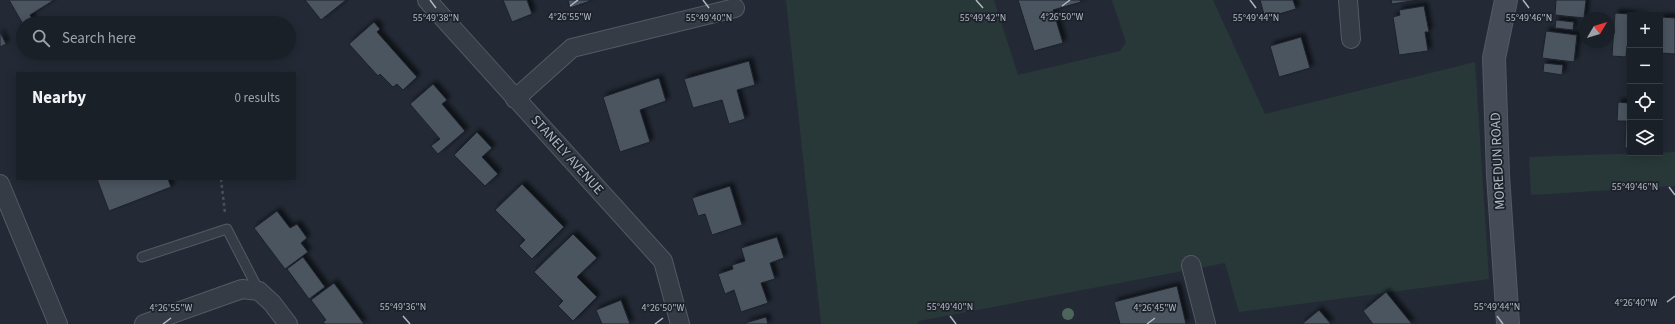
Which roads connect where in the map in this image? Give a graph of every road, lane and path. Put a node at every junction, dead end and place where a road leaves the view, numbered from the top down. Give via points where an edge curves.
1 (427, 0) edge
2 (1348, 0) edge
3 (1506, 0) edge
4 (735, 8) dead end
5 (1351, 39) dead end
6 (515, 99) junction
7 (221, 180) edge
8 (0, 184) edge
9 (227, 229) junction
10 (142, 257) dead end
11 (1190, 265) dead end
12 (259, 291) junction
13 (58, 324) edge
14 (144, 324) edge
15 (288, 324) edge
16 (680, 324) edge
17 (1206, 324) edge
18 (1508, 324) edge

1 - 6 street, STANELY AVENUE
2 - 5 street
3 - 18 main road, MOREDUN ROAD via 1494,58 1498,174
4 - 6 street via 572,48
6 - 16 street, STANELY AVENUE via 663,261
7 - 9 path
8 - 13 street
9 - 10 lane
9 - 12 lane
11 - 17 street
12 - 14 street via 242,289
12 - 15 street

